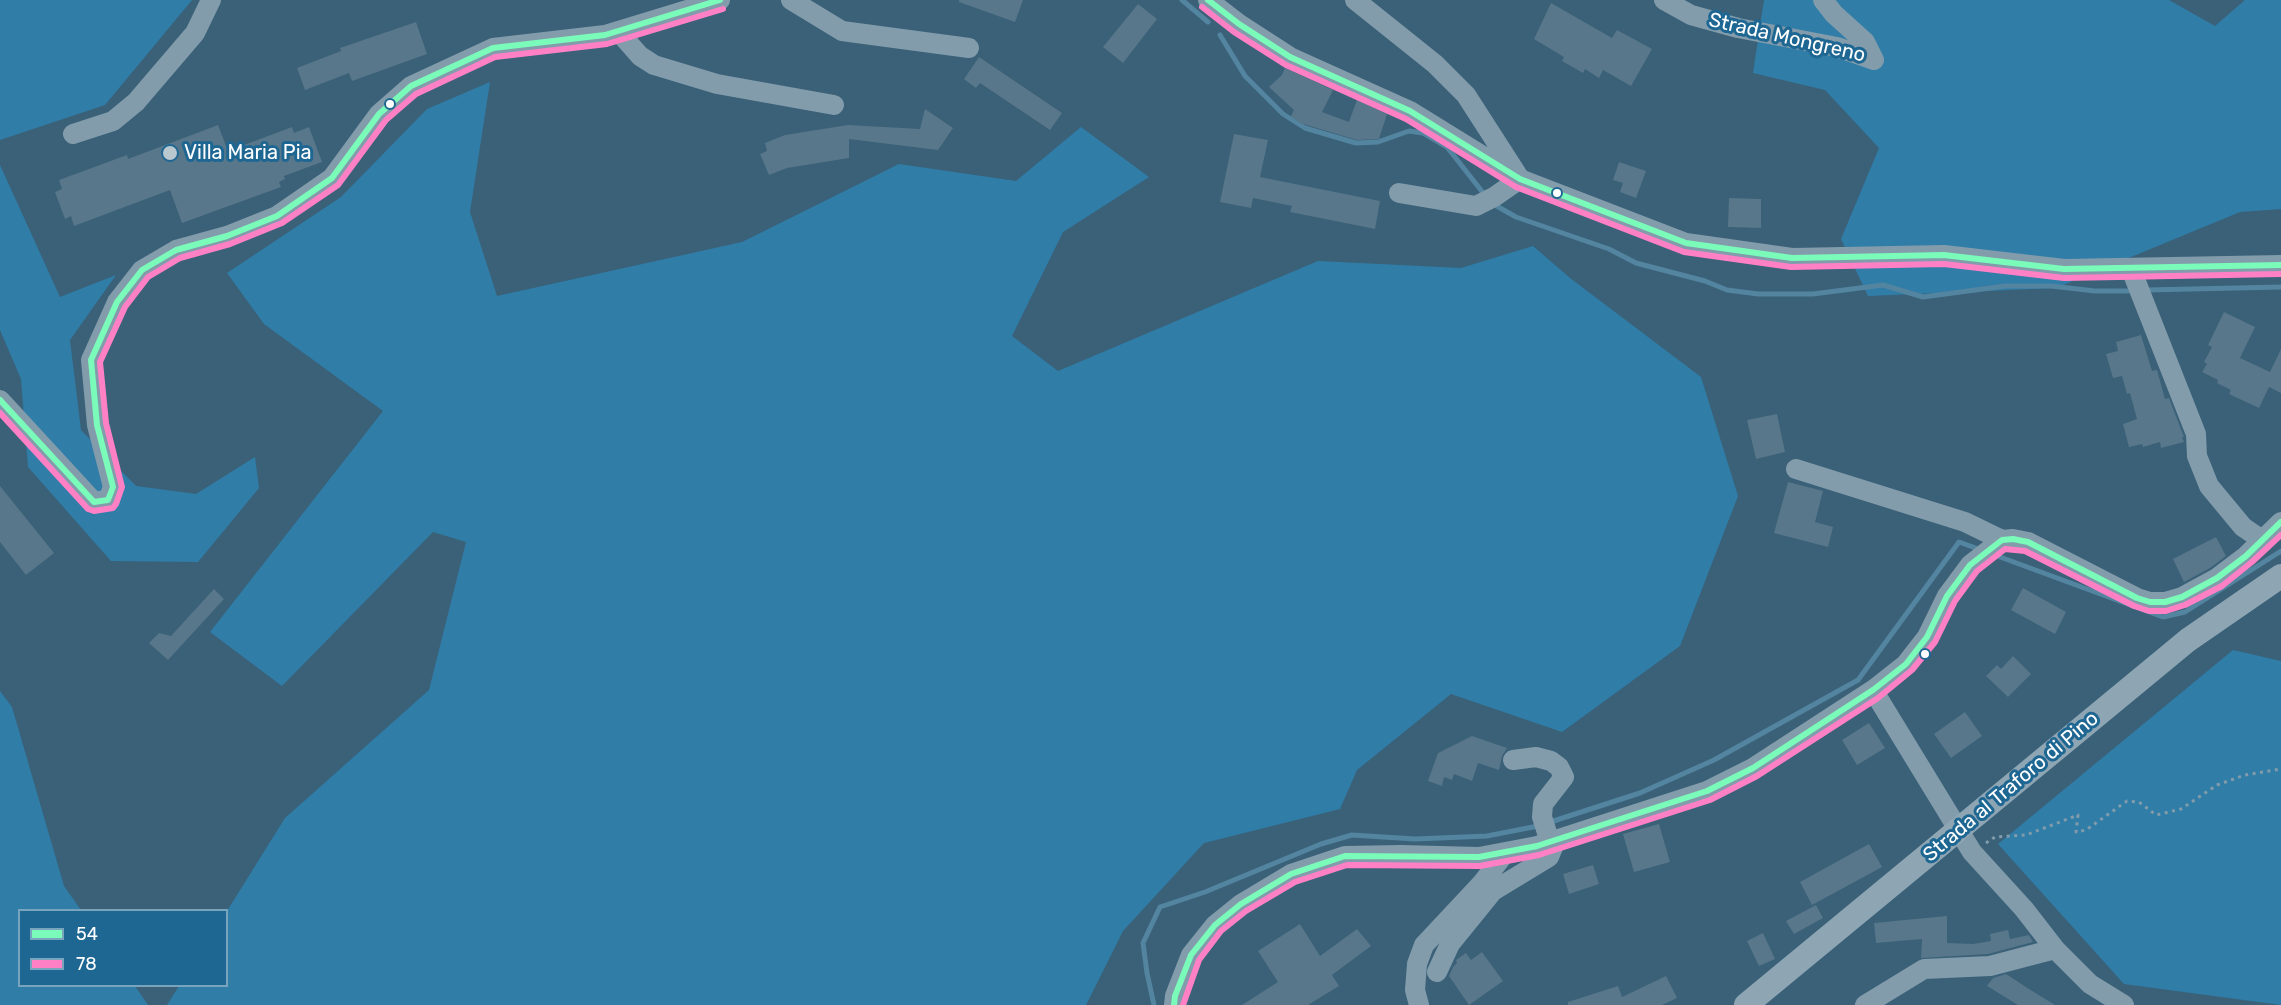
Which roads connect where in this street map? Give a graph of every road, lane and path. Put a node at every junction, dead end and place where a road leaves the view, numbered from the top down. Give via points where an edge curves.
1 (211, 0) edge
2 (720, 0) edge
3 (791, 0) edge
4 (1208, 0) edge
5 (1355, 0) edge
6 (1664, 0) edge
7 (1823, 0) edge
8 (618, 31) junction
9 (969, 48) dead end
10 (834, 105) dead end
11 (73, 134) dead end
12 (1520, 179) junction
13 (1399, 194) dead end
14 (2281, 265) edge
15 (2131, 268) junction
16 (0, 400) edge
17 (1796, 469) dead end
18 (2281, 522) edge
19 (2262, 540) junction
20 (1998, 542) junction
21 (2281, 576) edge
22 (1873, 690) junction
23 (1513, 760) dead end
24 (2281, 769) edge
25 (1549, 833) junction
26 (1506, 852) junction
27 (1972, 852) junction
28 (2055, 949) junction
29 (1437, 972) dead end
30 (1174, 1005) edge
31 (1419, 1005) edge
32 (1746, 1005) edge
33 (1864, 1005) edge
34 (2124, 1005) edge

1 - 11 street via 195,33 136,102 113,121
2 - 8 street
3 - 9 street via 842,31
4 - 12 street via 1290,57 1410,111
5 - 12 street via 1435,64 1466,95
6 - 7 street, Strada Mongreno via 1691,15 1837,47 1874,60 1864,42
8 - 10 street via 640,56 654,65 717,84
8 - 16 street via 493,48 411,86 380,114 332,178 277,216 176,250 142,270 117,302 92,360 97,425 113,488 108,500 94,502
12 - 13 street via 1476,206
12 - 15 street via 1698,245 1792,258 1944,255 2064,269
14 - 15 street
15 - 19 street via 2196,434 2197,456 2209,486 2243,527
17 - 20 street via 1965,522
18 - 19 street
19 - 20 street via 2217,578 2165,602 2138,598 2028,542
20 - 22 street via 1970,565 1906,664
21 - 32 main road, Strada al Traforo di Pino via 2188,640
22 - 25 street via 1753,768 1707,791
22 - 27 street
23 - 25 street via 1536,757 1551,761 1564,777 1543,804
24 - 27 path via 2217,785 2181,809 2156,815 2139,802 2127,801 2086,830 2076,832 2078,815 2026,836 1995,837
25 - 26 street
25 - 29 street via 1549,857 1493,891 1450,944
26 - 30 street via 1479,857 1345,856 1291,874 1215,925 1191,955
26 - 31 street via 1482,884 1424,945 1417,964 1415,990
27 - 28 street
28 - 33 street via 1990,966 1924,969
28 - 34 street via 2090,984

